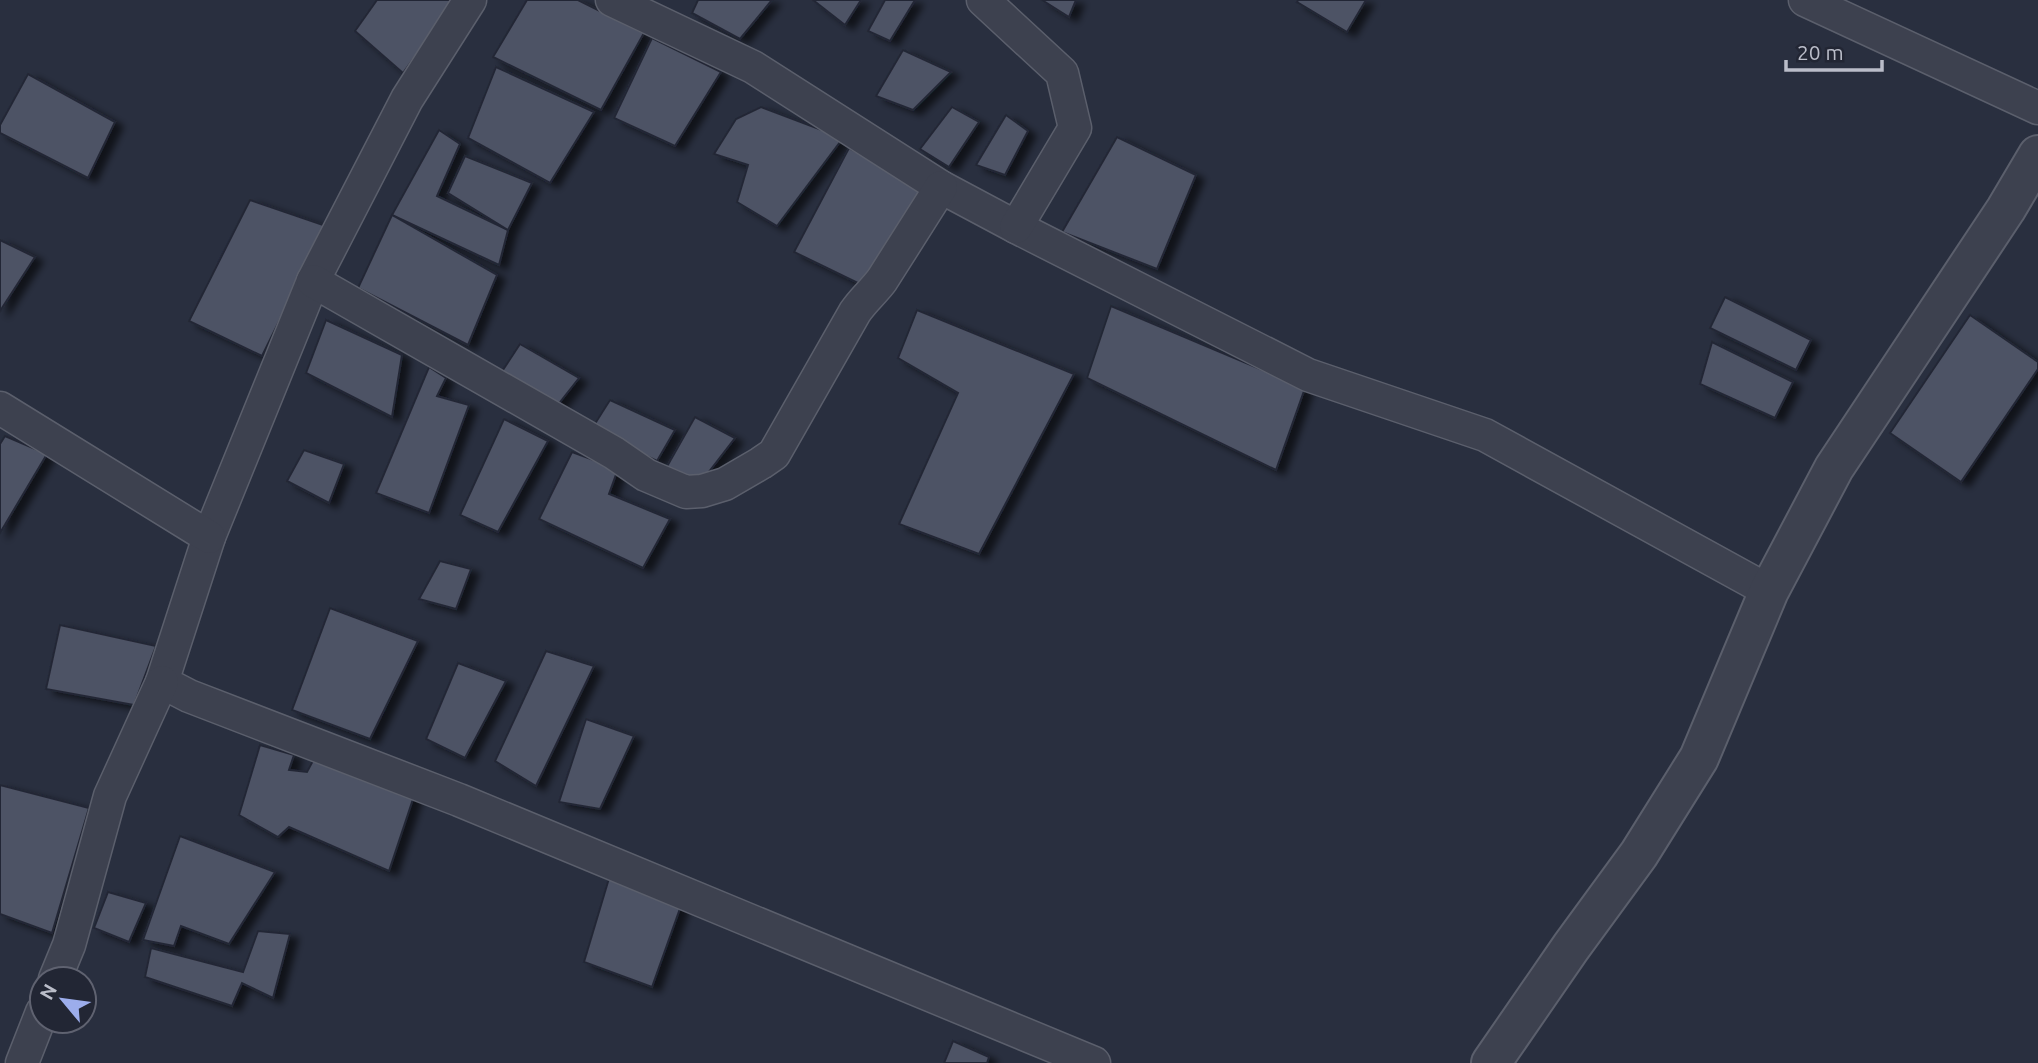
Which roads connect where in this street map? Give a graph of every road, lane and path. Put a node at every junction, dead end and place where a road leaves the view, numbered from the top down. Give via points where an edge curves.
1 (470, 0) edge
2 (612, 0) edge
3 (983, 0) edge
4 (1805, 0) edge
5 (2038, 108) edge
6 (2038, 155) edge
7 (941, 187) junction
8 (1016, 227) junction
9 (313, 281) junction
10 (0, 408) edge
11 (209, 537) junction
12 (1769, 591) junction
13 (162, 682) junction
14 (61, 965) edge
15 (33, 1035) edge
16 (22, 1063) edge
17 (1094, 1063) edge
18 (1491, 1063) edge

1 - 9 street via 407,99
2 - 7 street via 753,67
3 - 8 street via 1062,74 1075,128
4 - 5 street
6 - 12 street via 1834,468
7 - 8 street
7 - 9 street via 882,280 855,312 774,454 725,484 702,491 686,492 646,475
8 - 12 street via 1308,375 1485,435
9 - 11 street
10 - 11 street
11 - 13 street
12 - 18 street via 1699,758 1639,854
13 - 14 street via 110,796
13 - 17 street via 460,800
15 - 16 street

